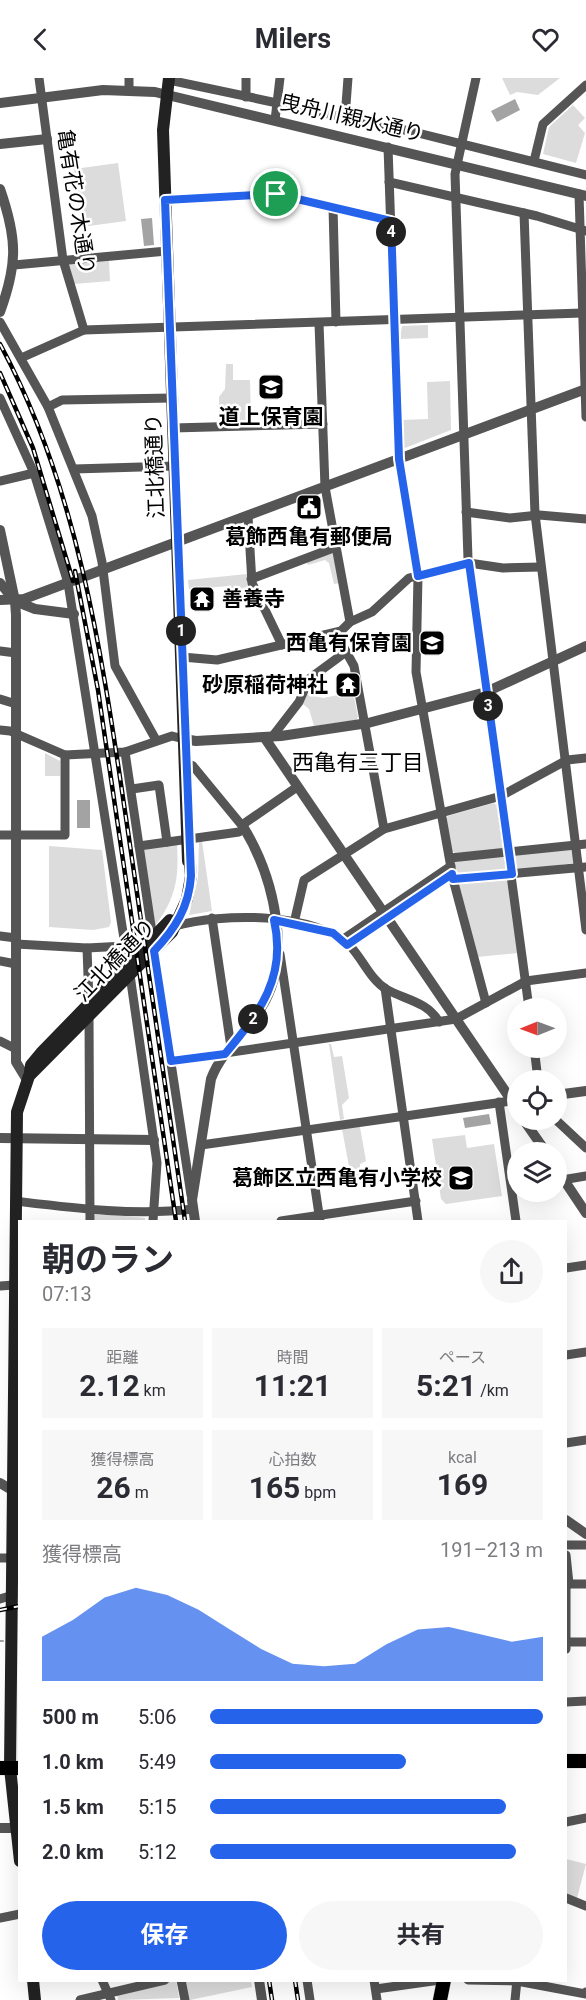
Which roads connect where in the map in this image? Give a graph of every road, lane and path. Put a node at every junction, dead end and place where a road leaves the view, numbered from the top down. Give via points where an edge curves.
1 (39, 78) edge
2 (129, 78) edge
3 (246, 78) edge
4 (280, 78) edge
5 (348, 78) edge
6 (476, 78) edge
7 (169, 79) edge
8 (586, 85) edge
9 (129, 90) junction
10 (166, 94) junction
11 (246, 97) junction
12 (42, 98) junction
13 (0, 103) edge
14 (279, 104) junction
15 (345, 118) junction
16 (275, 120) junction
17 (47, 139) junction
18 (0, 144) edge
19 (463, 144) junction
20 (388, 147) junction
21 (534, 161) junction
22 (458, 163) junction
23 (586, 175) edge
24 (389, 182) junction
25 (0, 189) edge
26 (582, 195) edge
27 (456, 196) junction
28 (165, 200) junction
29 (333, 207) junction
30 (524, 213) junction
31 (391, 221) junction
32 (583, 230) edge
33 (167, 251) junction
34 (63, 261) junction
35 (14, 266) junction
36 (0, 312) edge
37 (582, 313) junction
38 (528, 315) junction
39 (460, 317) junction
40 (394, 319) junction
41 (0, 322) edge
42 (319, 322) junction
43 (336, 322) junction
44 (169, 327) junction
45 (84, 330) junction
46 (21, 358) junction
47 (586, 389) edge
48 (0, 398) edge
49 (172, 398) junction
50 (48, 407) junction
51 (531, 409) junction
52 (586, 417) edge
53 (323, 424) junction
54 (173, 428) junction
55 (464, 434) junction
56 (399, 459) junction
57 (175, 466) junction
58 (74, 469) junction
59 (34, 473) junction
60 (0, 481) edge
61 (325, 487) junction
62 (466, 512) junction
63 (248, 516) junction
64 (535, 516) junction
65 (586, 519) edge
66 (0, 530) edge
67 (178, 542) junction
68 (336, 547) junction
69 (469, 563) junction
70 (540, 567) junction
71 (102, 570) junction
72 (418, 576) junction
73 (251, 579) junction
74 (0, 583) edge
75 (68, 583) junction
76 (0, 600) edge
77 (15, 601) junction
78 (75, 614) junction
79 (351, 622) junction
80 (342, 631) junction
81 (282, 645) junction
82 (586, 646) edge
83 (0, 651) edge
84 (344, 652) junction
85 (16, 653) junction
86 (182, 657) junction
87 (552, 661) junction
88 (486, 692) junction
89 (0, 699) edge
90 (16, 704) junction
91 (422, 709) junction
92 (364, 723) junction
93 (0, 730) edge
94 (16, 734) junction
95 (268, 737) junction
96 (184, 739) junction
97 (156, 740) junction
98 (125, 752) junction
99 (65, 755) junction
100 (97, 755) junction
101 (586, 758) edge
102 (567, 760) junction
103 (186, 763) junction
104 (297, 787) junction
105 (132, 789) junction
106 (501, 796) junction
107 (441, 813) junction
108 (243, 826) junction
109 (384, 829) junction
110 (0, 835) edge
111 (16, 835) junction
112 (189, 839) junction
113 (167, 842) junction
114 (582, 844) edge
115 (139, 846) junction
116 (508, 852) junction
117 (189, 853) junction
118 (344, 854) junction
119 (583, 867) edge
120 (452, 869) junction
121 (512, 874) junction
122 (385, 915) junction
123 (212, 918) junction
124 (274, 920) junction
125 (294, 923) junction
126 (175, 926) junction
127 (586, 930) edge
128 (0, 936) edge
129 (277, 940) junction
130 (16, 941) junction
131 (345, 943) junction
132 (153, 945) junction
133 (125, 946) junction
134 (87, 948) junction
135 (0, 961) edge
136 (16, 964) junction
137 (129, 970) junction
138 (586, 973) edge
139 (526, 981) junction
140 (385, 988) junction
141 (528, 998) edge
142 (486, 1003) junction
143 (89, 1009) junction
144 (456, 1019) junction
145 (439, 1022) junction
146 (391, 1030) junction
147 (0, 1041) edge
148 (295, 1044) junction
149 (16, 1049) junction
150 (228, 1051) junction
151 (171, 1061) junction
152 (28, 1078) junction
153 (586, 1091) edge
154 (507, 1092) edge
155 (567, 1094) edge
156 (499, 1102) junction
157 (507, 1103) edge
158 (403, 1116) junction
159 (307, 1130) junction
160 (567, 1130) edge
161 (0, 1138) edge
162 (15, 1138) junction
163 (91, 1139) junction
164 (154, 1140) junction
165 (201, 1144) junction
166 (507, 1147) edge
167 (586, 1148) edge
168 (586, 1176) edge
169 (567, 1179) edge
170 (567, 1189) edge
171 (15, 1201) junction
172 (416, 1202) junction
173 (515, 1202) edge
174 (193, 1205) junction
175 (92, 1210) junction
176 (586, 1213) edge
177 (153, 1216) edge
178 (320, 1218) edge
179 (90, 1220) edge
180 (195, 1220) edge
181 (294, 1220) edge
182 (418, 1220) edge
183 (516, 1220) edge
184 (586, 1265) edge
185 (567, 1268) edge
186 (14, 1285) junction
187 (0, 1286) edge
188 (17, 1329) edge
189 (586, 1352) edge
190 (567, 1355) edge
191 (17, 1425) edge
192 (586, 1440) edge
193 (567, 1443) edge
194 (0, 1483) edge
195 (17, 1493) edge
196 (567, 1521) edge
197 (586, 1534) edge
198 (567, 1545) edge
199 (586, 1545) edge
200 (0, 1558) edge
201 (13, 1558) junction
202 (567, 1584) edge
203 (586, 1584) edge
204 (13, 1594) junction
205 (0, 1599) edge
206 (16, 1641) edge
207 (567, 1642) edge
208 (586, 1642) edge
209 (6, 1668) edge
210 (586, 1701) edge
211 (567, 1702) edge
212 (567, 1761) edge
213 (586, 1761) edge
214 (10, 1768) edge
215 (586, 1818) edge
216 (567, 1822) edge
217 (0, 1828) edge
218 (16, 1828) junction
219 (18, 1844) edge
220 (567, 1898) edge
221 (586, 1906) edge
222 (18, 1914) edge
223 (0, 1918) edge
224 (33, 1982) edge
225 (103, 1982) edge
226 (159, 1982) edge
227 (181, 1982) edge
228 (259, 1982) edge
229 (307, 1982) edge
230 (415, 1982) edge
231 (442, 1982) edge
232 (517, 1982) edge
233 (523, 1982) edge
234 (375, 1985) edge
235 (586, 1993) edge
236 (110, 1997) edge
237 (35, 2000) edge
238 (80, 2000) edge
239 (185, 2000) edge
240 (262, 2000) edge
241 (310, 2000) edge
242 (377, 2000) edge
243 (440, 2000) edge
244 (515, 2000) edge
245 (586, 2000) edge

1 - 12 street, 亀有花の木通り
2 - 9 street
3 - 11 street
4 - 14 street
5 - 15 street
6 - 19 street
7 - 10 main road, 江北橋通り
7 - 11 street
8 - 21 street via 543,124
9 - 10 street, 曳舟川親水通り
9 - 12 street, 曳舟川親水通り
10 - 16 street, 曳舟川親水通り
10 - 28 main road, 江北橋通り
11 - 14 street
12 - 13 street, 曳舟川親水通り
12 - 17 street, 亀有花の木通り
14 - 15 street
14 - 16 street
15 - 19 street
16 - 20 street, 曳舟川親水通り
17 - 18 street
17 - 34 street, 亀有花の木通り
19 - 21 street
19 - 22 street
20 - 22 street, 曳舟川親水通り
20 - 24 street
21 - 23 street
22 - 26 street, 曳舟川親水通り
22 - 27 street
24 - 27 street
24 - 31 street
25 - 35 street via 13,227
26 - 32 street
27 - 30 street
27 - 39 street
28 - 29 street via 276,194
28 - 33 main road, 江北橋通り
29 - 31 street
29 - 43 street
30 - 32 street
30 - 38 street
31 - 40 street
32 - 37 street
33 - 34 street
33 - 44 main road, 江北橋通り
34 - 35 street
34 - 45 street, 亀有花の木通り
35 - 36 street
37 - 38 street
37 - 47 street
38 - 39 street
38 - 51 street
39 - 40 street
39 - 55 street
40 - 43 street
40 - 56 street
41 - 46 street
42 - 43 street
42 - 44 street
42 - 53 street
44 - 45 street
44 - 49 main road, 江北橋通り
45 - 46 street
46 - 50 street
47 - 51 street
47 - 52 street
48 - 59 street
49 - 50 street via 62,400
49 - 54 main road, 江北橋通り
50 - 58 street
51 - 55 street
51 - 64 street
53 - 54 street
53 - 61 street
54 - 57 main road, 江北橋通り
55 - 56 street
55 - 62 street
56 - 61 street
56 - 72 street
57 - 58 street
57 - 67 main road, 江北橋通り
58 - 71 street via 92,516
59 - 60 street
59 - 75 street
61 - 63 street
61 - 68 street
62 - 64 street via 510,518
62 - 69 street
63 - 67 street
63 - 73 street
64 - 65 street
64 - 70 street
66 - 77 street
67 - 71 street
67 - 86 main road, 江北橋通り
68 - 73 street
68 - 79 street
69 - 70 street via 503,568
69 - 72 street
69 - 88 street
70 - 87 street
71 - 75 street
71 - 97 street via 115,666
72 - 79 street via 410,578 372,612
72 - 91 street via 416,672
73 - 81 street
74 - 77 street
75 - 77 street
75 - 78 street
76 - 77 street
77 - 78 street via 26,607
77 - 85 street
78 - 100 street
79 - 80 street
80 - 81 street
80 - 84 street
81 - 86 street via 217,660
82 - 87 street
83 - 85 street
84 - 92 street via 354,666
84 - 95 street via 309,679 299,702
85 - 90 street
86 - 96 main road, 江北橋通り
87 - 88 street
87 - 102 street
88 - 91 street
88 - 106 street
89 - 90 street
90 - 94 street
91 - 92 street
91 - 107 street
92 - 95 street
92 - 109 street
93 - 94 street
94 - 99 street
94 - 111 street
95 - 96 street
95 - 104 street
96 - 97 street via 172,736
96 - 103 main road, 江北橋通り
97 - 98 street
98 - 100 street
98 - 105 street
99 - 100 street
99 - 111 street via 65,835
100 - 133 street
101 - 102 street
102 - 106 street
102 - 114 street
103 - 108 street via 193,766
103 - 112 main road, 江北橋通り
104 - 108 street
104 - 118 street
105 - 113 street via 159,785
105 - 115 street
106 - 107 street
106 - 116 street
107 - 109 street
107 - 120 street
108 - 112 street via 238,832
108 - 124 street via 263,865
109 - 118 street
110 - 111 street
111 - 130 street
112 - 113 street
112 - 117 main road, 江北橋通り
113 - 115 street
114 - 116 street
114 - 119 street
115 - 132 street
116 - 120 street
116 - 121 street
117 - 126 main road, 江北橋通り via 191,883
117 - 132 main road, 江北橋通り via 180,900
118 - 122 street
118 - 125 street via 304,880
119 - 121 street
119 - 127 street
120 - 121 street
120 - 122 street
120 - 142 street
121 - 139 street
122 - 131 street
122 - 144 street
123 - 124 street
123 - 126 street
123 - 150 street
124 - 125 street
124 - 129 street
125 - 131 street via 333,933
126 - 132 main road, 江北橋通り
128 - 130 street
129 - 148 street
129 - 150 street via 269,993 260,1011
130 - 134 street
130 - 136 street
131 - 140 street
132 - 137 main road, 江北橋通り
132 - 151 street
133 - 134 street
133 - 137 street
134 - 143 street
135 - 136 street
136 - 149 street
137 - 143 main road, 江北橋通り
137 - 164 street
138 - 139 street
139 - 141 street
139 - 142 street
140 - 145 street via 420,1003
140 - 146 street
142 - 144 street
143 - 152 main road, 江北橋通り
143 - 163 street
144 - 145 street
144 - 154 street
145 - 146 street
146 - 148 street
146 - 158 street
147 - 149 street
148 - 150 street
148 - 159 street
149 - 152 street via 16,1062
150 - 151 street
150 - 165 street via 211,1079
151 - 174 street
152 - 162 main road, 江北橋通り via 16,1112
153 - 155 street
156 - 157 street
156 - 158 street
156 - 166 street
158 - 159 street
158 - 172 street
159 - 165 street
159 - 178 street
160 - 167 street
161 - 162 street
162 - 163 street
162 - 171 main road, 江北橋通り
163 - 164 street
163 - 175 street
164 - 177 street via 157,1163
165 - 174 street
168 - 169 street
170 - 176 street
171 - 175 street
171 - 186 main road, 江北橋通り
172 - 178 street
172 - 182 street
173 - 183 street
174 - 177 street
174 - 180 street
175 - 177 street
175 - 179 street
178 - 181 street
184 - 185 street
186 - 187 street
186 - 188 main road, 江北橋通り
188 - 191 main road, 江北橋通り
189 - 190 street
191 - 195 main road, 江北橋通り
192 - 193 street
194 - 195 street
195 - 201 main road, 江北橋通り
196 - 197 street
198 - 199 street
200 - 201 street
201 - 204 main road, 江北橋通り
202 - 203 street
204 - 205 street
204 - 206 main road, 江北橋通り
206 - 209 main road, 江北橋通り
207 - 208 street
209 - 214 main road, 江北橋通り
210 - 211 street
212 - 213 main road
214 - 218 main road, 江北橋通り
215 - 216 street
217 - 218 street
218 - 219 main road, 江北橋通り
220 - 221 street
222 - 223 street
224 - 237 main road
225 - 236 street
226 - 236 street
227 - 239 street
228 - 240 street
229 - 241 street
230 - 234 street
231 - 243 main road
232 - 244 street
233 - 235 street
234 - 242 street
235 - 245 street
236 - 238 street

